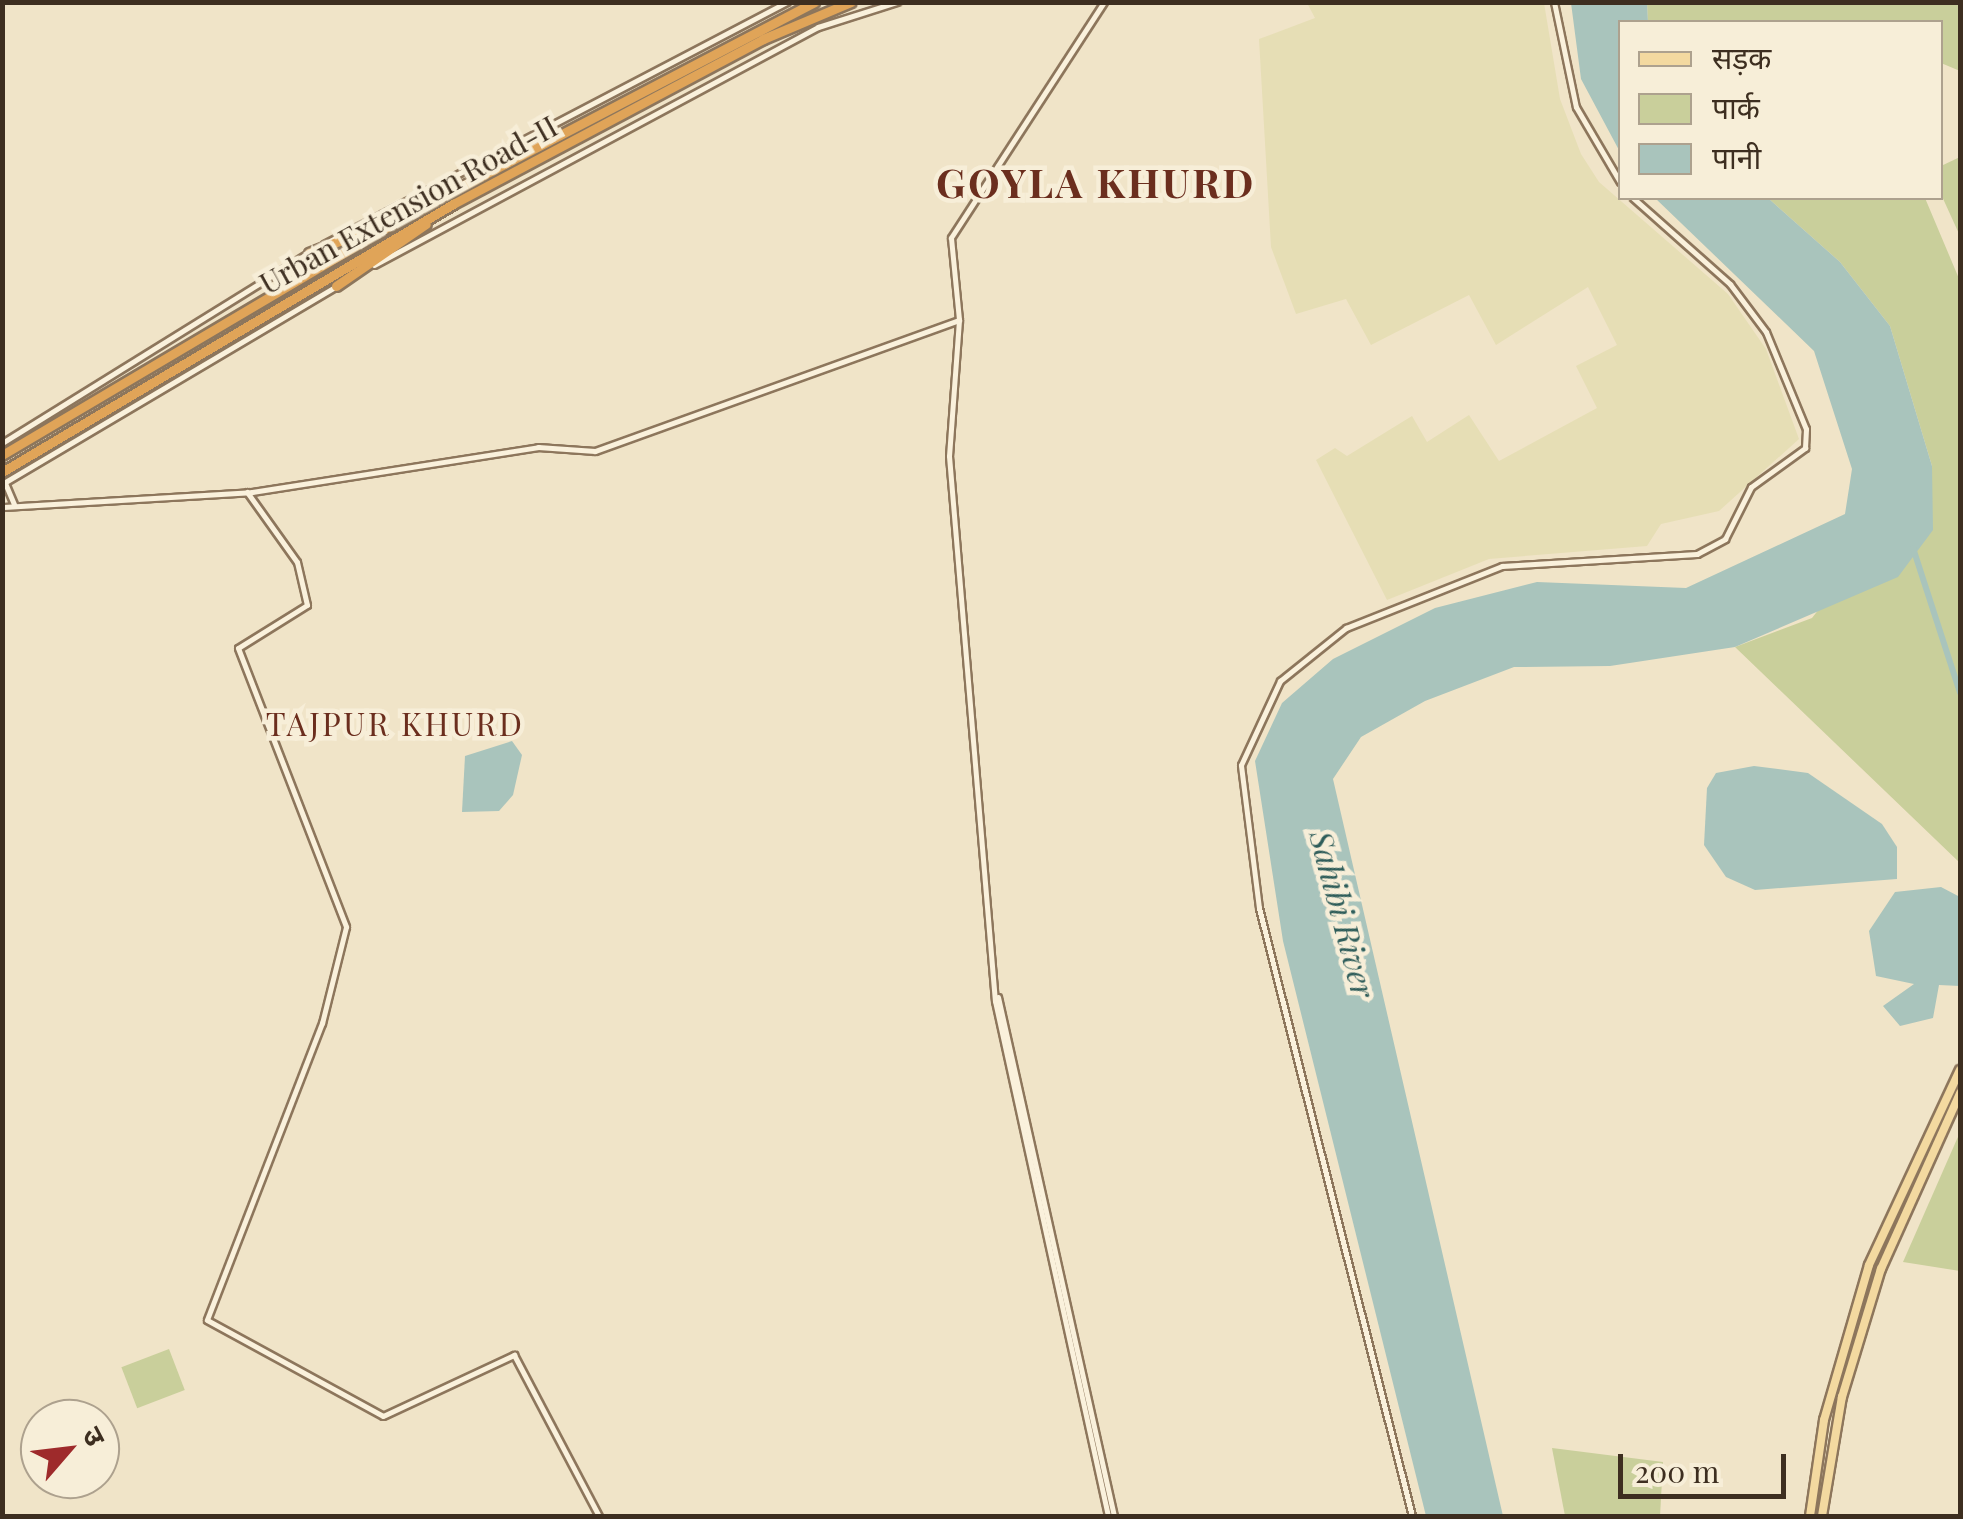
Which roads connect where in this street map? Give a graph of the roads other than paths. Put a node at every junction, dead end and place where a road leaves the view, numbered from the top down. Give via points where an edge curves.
1 (787, 2) edge
2 (814, 2) edge
3 (851, 2) edge
4 (897, 2) edge
5 (1104, 2) edge
6 (1554, 2) edge
7 (1618, 179) edge
8 (1636, 200) edge
9 (409, 214) junction
10 (429, 217) junction
11 (308, 253) junction
12 (336, 286) junction
13 (959, 320) junction
14 (2, 443) edge
15 (2, 454) edge
16 (4, 479) edge
17 (247, 492) junction
18 (15, 506) junction
19 (2, 507) edge
20 (1960, 1070) edge
21 (1960, 1093) edge
22 (1899, 1220) junction
23 (1913, 1226) dead end
24 (598, 1516) edge
25 (1111, 1516) edge
26 (1412, 1516) edge
27 (1814, 1516) edge

1 - 11 street
2 - 9 highway, Urban Extension Road-II
3 - 10 highway, Urban Extension Road-II via 763,39
4 - 12 street via 818,27
5 - 13 street via 952,236
6 - 7 street via 1576,107
8 - 26 street via 1730,284 1766,332 1806,429 1804,448 1751,487 1726,539 1697,554 1502,566 1362,620 1280,682 1241,765 1259,908
9 - 11 highway
9 - 15 highway, Urban Extension Road-II
10 - 12 highway
10 - 16 highway, Urban Extension Road-II
11 - 14 street
12 - 16 street
13 - 17 street via 595,451 538,446
13 - 25 street via 950,504 996,995
16 - 18 street
17 - 18 street
17 - 24 street via 298,562 307,605 238,648 346,927 322,1023 206,1320 383,1416 514,1355
18 - 19 street
20 - 27 main road via 1869,1264 1824,1420
21 - 22 main road
22 - 23 main road
22 - 27 main road via 1842,1397

